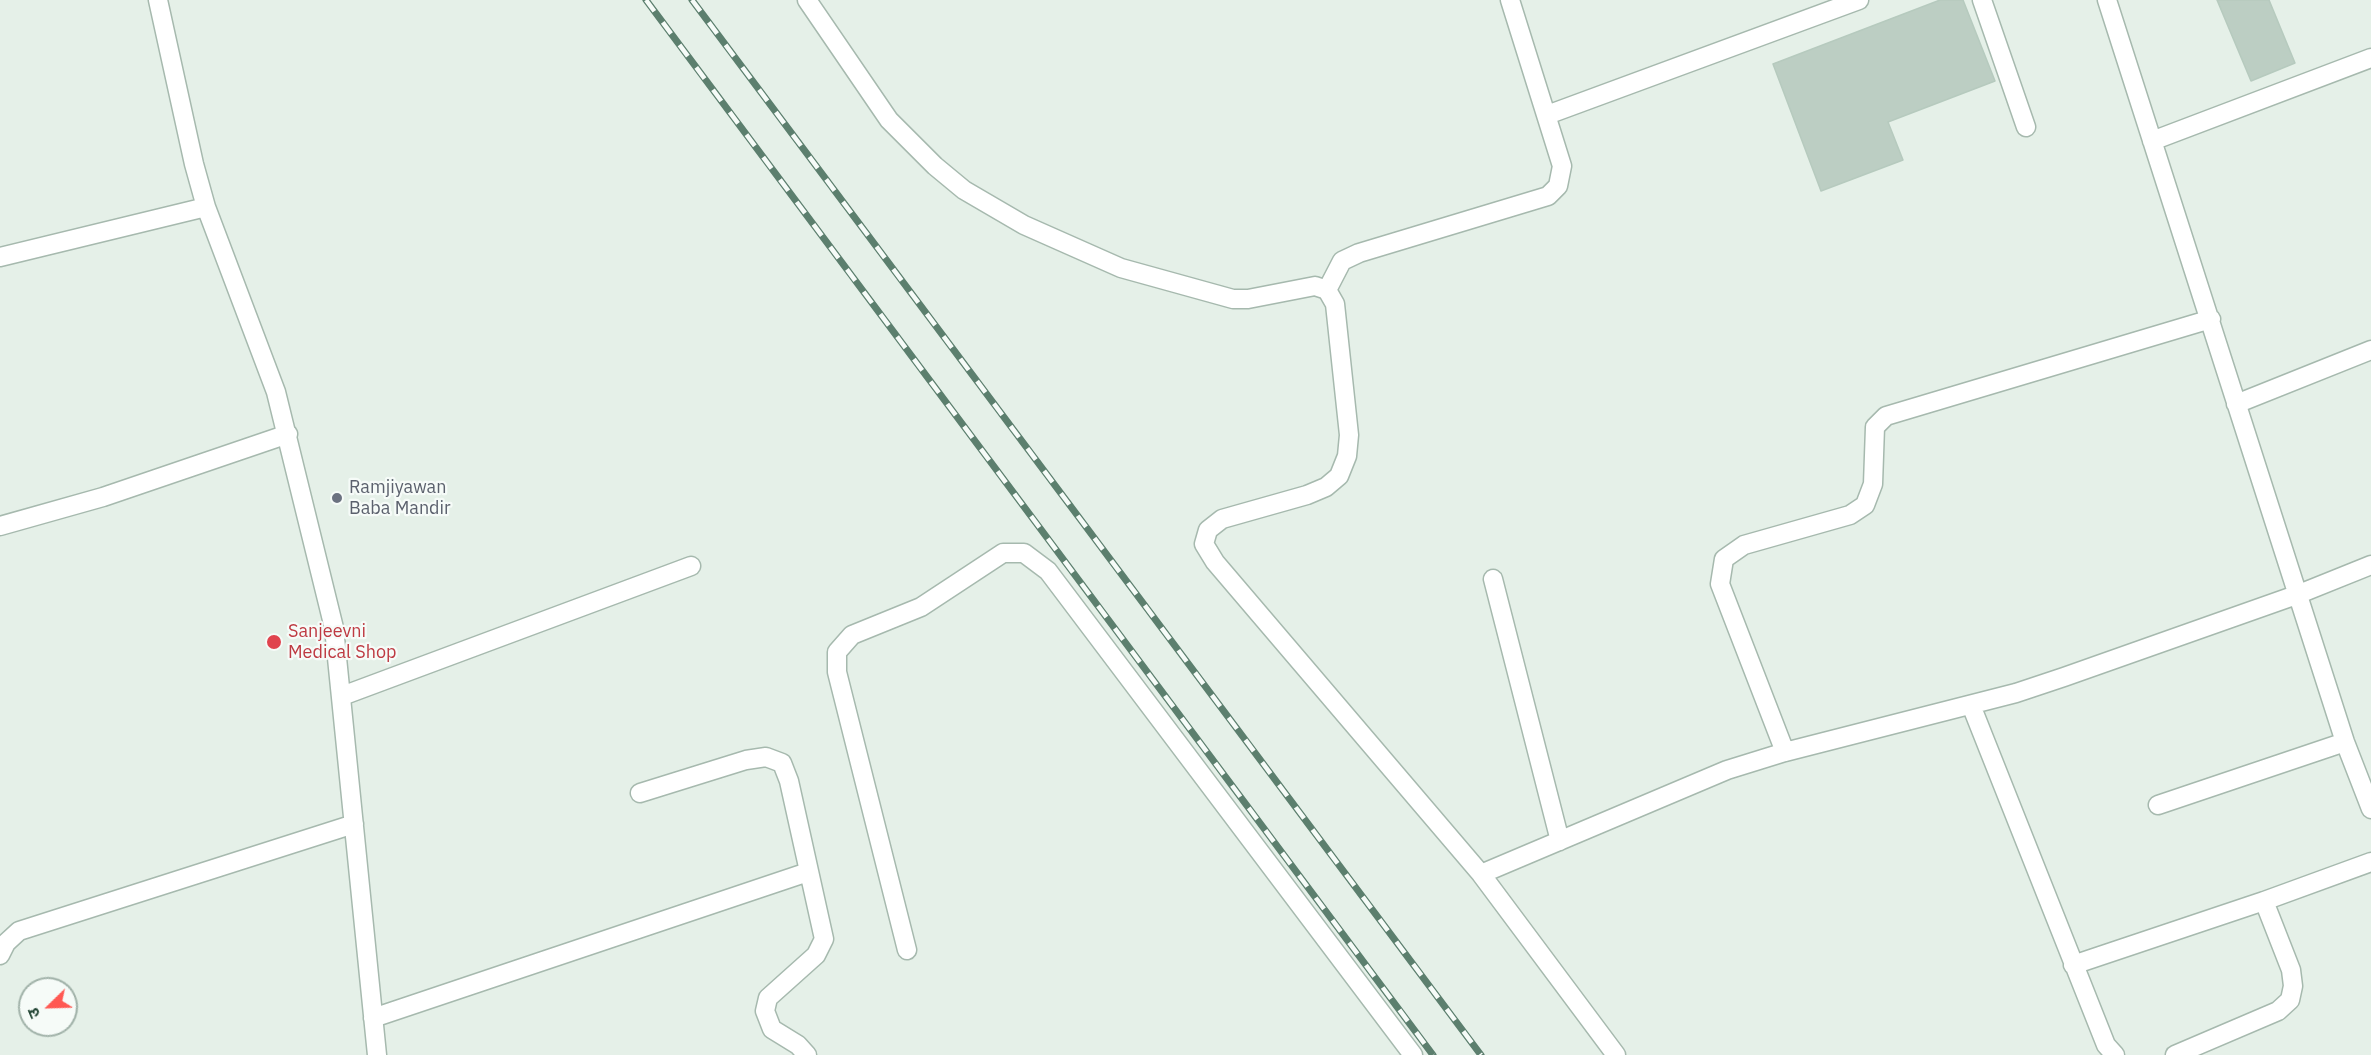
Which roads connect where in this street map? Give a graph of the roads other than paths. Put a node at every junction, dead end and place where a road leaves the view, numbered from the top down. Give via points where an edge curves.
1 (158, 0) edge
2 (807, 0) edge
3 (1510, 0) edge
4 (1859, 0) edge
5 (1982, 0) edge
6 (2107, 0) edge
7 (2371, 58) edge
8 (1547, 115) junction
9 (2026, 127) dead end
10 (2152, 141) junction
11 (206, 207) junction
12 (0, 257) edge
13 (1328, 290) junction
14 (2211, 319) junction
15 (2371, 350) edge
16 (2236, 405) junction
17 (288, 434) junction
18 (0, 526) edge
19 (2371, 565) edge
20 (691, 566) dead end
21 (1493, 579) dead end
22 (2299, 594) junction
23 (342, 696) junction
24 (1971, 705) junction
25 (2345, 742) junction
26 (1785, 752) junction
27 (640, 793) dead end
28 (2158, 805) dead end
29 (2371, 809) edge
30 (354, 824) junction
31 (1560, 841) junction
32 (2371, 862) edge
33 (808, 872) junction
34 (1481, 874) junction
35 (2264, 901) junction
36 (907, 950) dead end
37 (0, 955) edge
38 (2073, 965) junction
39 (373, 1018) junction
40 (377, 1055) edge
41 (807, 1055) edge
42 (1413, 1055) edge
43 (1616, 1055) edge
44 (2115, 1055) edge
45 (2175, 1055) edge

1 - 11 street
2 - 13 street via 889,120 964,190 1024,225 1121,268 1233,298 1248,299 1315,286
3 - 8 street
4 - 8 street
5 - 9 street
6 - 10 street
7 - 10 street
8 - 13 street via 1562,166 1558,186 1548,196 1359,253 1342,261
10 - 14 street
11 - 12 street
11 - 17 street
13 - 34 street via 1335,304 1349,435 1347,456 1339,476 1307,495 1222,519 1208,530 1204,544 1215,562
14 - 16 street
14 - 26 street via 1886,416 1875,428 1873,484 1865,505 1850,515 1744,545 1724,559 1720,584
15 - 16 street
16 - 22 street
17 - 18 street via 103,497
17 - 23 street via 334,627
19 - 22 street
20 - 23 street
21 - 31 street
22 - 24 street via 2064,678
22 - 25 street
23 - 30 street
24 - 26 street
24 - 38 street
25 - 28 street
25 - 29 street
26 - 31 street via 1727,770
27 - 33 street via 746,760 766,757 782,763
30 - 37 street via 19,931
30 - 39 street
31 - 34 street
32 - 35 street
33 - 39 street
33 - 41 street via 824,939 816,955 768,998 765,1011 772,1029
34 - 43 street
35 - 38 street
35 - 45 street via 2291,970 2294,986 2290,1000 2278,1011
36 - 42 street via 837,672 837,652 852,635 921,607 1003,553 1024,553 1048,571
38 - 44 street via 2106,1045
39 - 40 street

